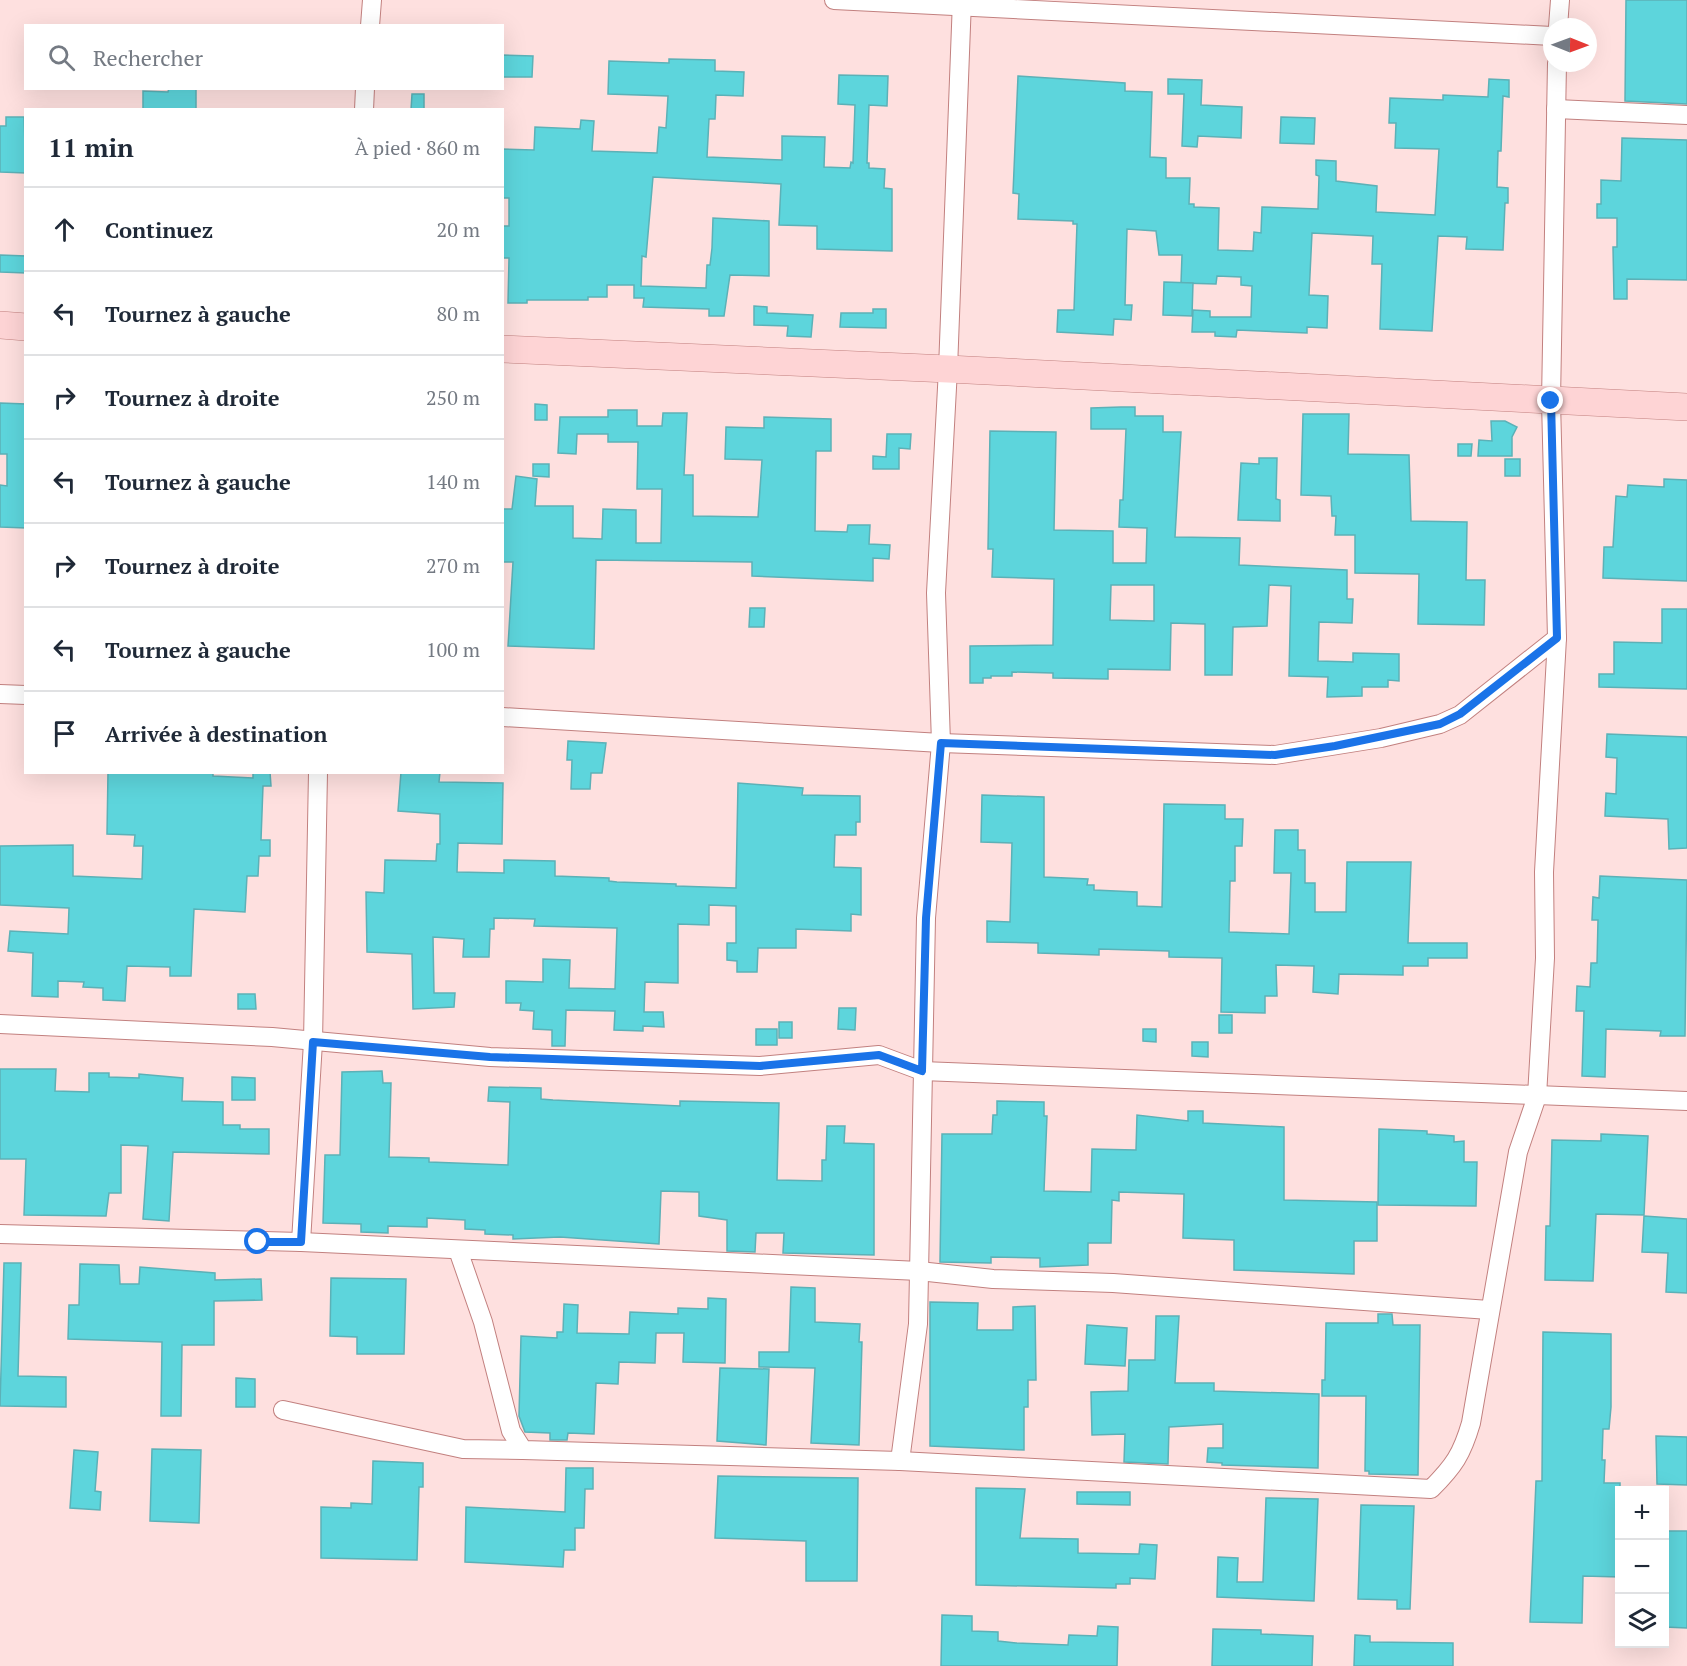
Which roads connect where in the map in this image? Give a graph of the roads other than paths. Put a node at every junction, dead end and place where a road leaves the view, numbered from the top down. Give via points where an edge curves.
1 (372, 0) edge
2 (834, 0) edge
3 (1560, 0) edge
4 (962, 3) edge
5 (1559, 18) edge
6 (370, 24) edge
7 (1543, 35) edge
8 (1557, 72) edge
9 (365, 90) edge
10 (364, 108) edge
11 (1556, 109) junction
12 (1687, 115) edge
13 (0, 325) edge
14 (24, 327) edge
15 (504, 349) edge
16 (948, 369) junction
17 (1551, 401) junction
18 (1687, 407) edge
19 (1557, 638) junction
20 (0, 694) edge
21 (24, 695) edge
22 (504, 717) edge
23 (941, 743) junction
24 (318, 774) edge
25 (0, 1024) edge
26 (313, 1042) junction
27 (922, 1071) junction
28 (1537, 1096) junction
29 (1687, 1101) edge
30 (0, 1234) edge
31 (301, 1242) junction
32 (458, 1250) junction
33 (919, 1270) junction
34 (1489, 1310) junction
35 (283, 1410) dead end
36 (523, 1450) junction
37 (900, 1461) junction

1 - 6 street
2 - 4 street
3 - 5 street
4 - 7 street
4 - 16 street
8 - 11 street
9 - 10 street
11 - 12 street
11 - 17 street
13 - 14 street
15 - 16 street
16 - 17 street
16 - 23 street via 936,593
17 - 18 street
17 - 19 street
19 - 23 street via 1460,714 1440,724 1335,746 1275,755
19 - 28 street
20 - 21 street
22 - 23 street
23 - 27 street via 926,918
24 - 26 street
25 - 26 street
26 - 27 street via 490,1057 760,1066 879,1055
26 - 31 street
27 - 28 street
27 - 33 street
28 - 29 street
28 - 34 street via 1518,1152 1499,1273
30 - 31 street
31 - 32 street
32 - 33 street
32 - 36 street via 483,1322 511,1431
33 - 34 street
33 - 37 street via 918,1324
34 - 37 street via 1472,1423 1464,1449 1431,1489
35 - 36 street via 464,1449
36 - 37 street

